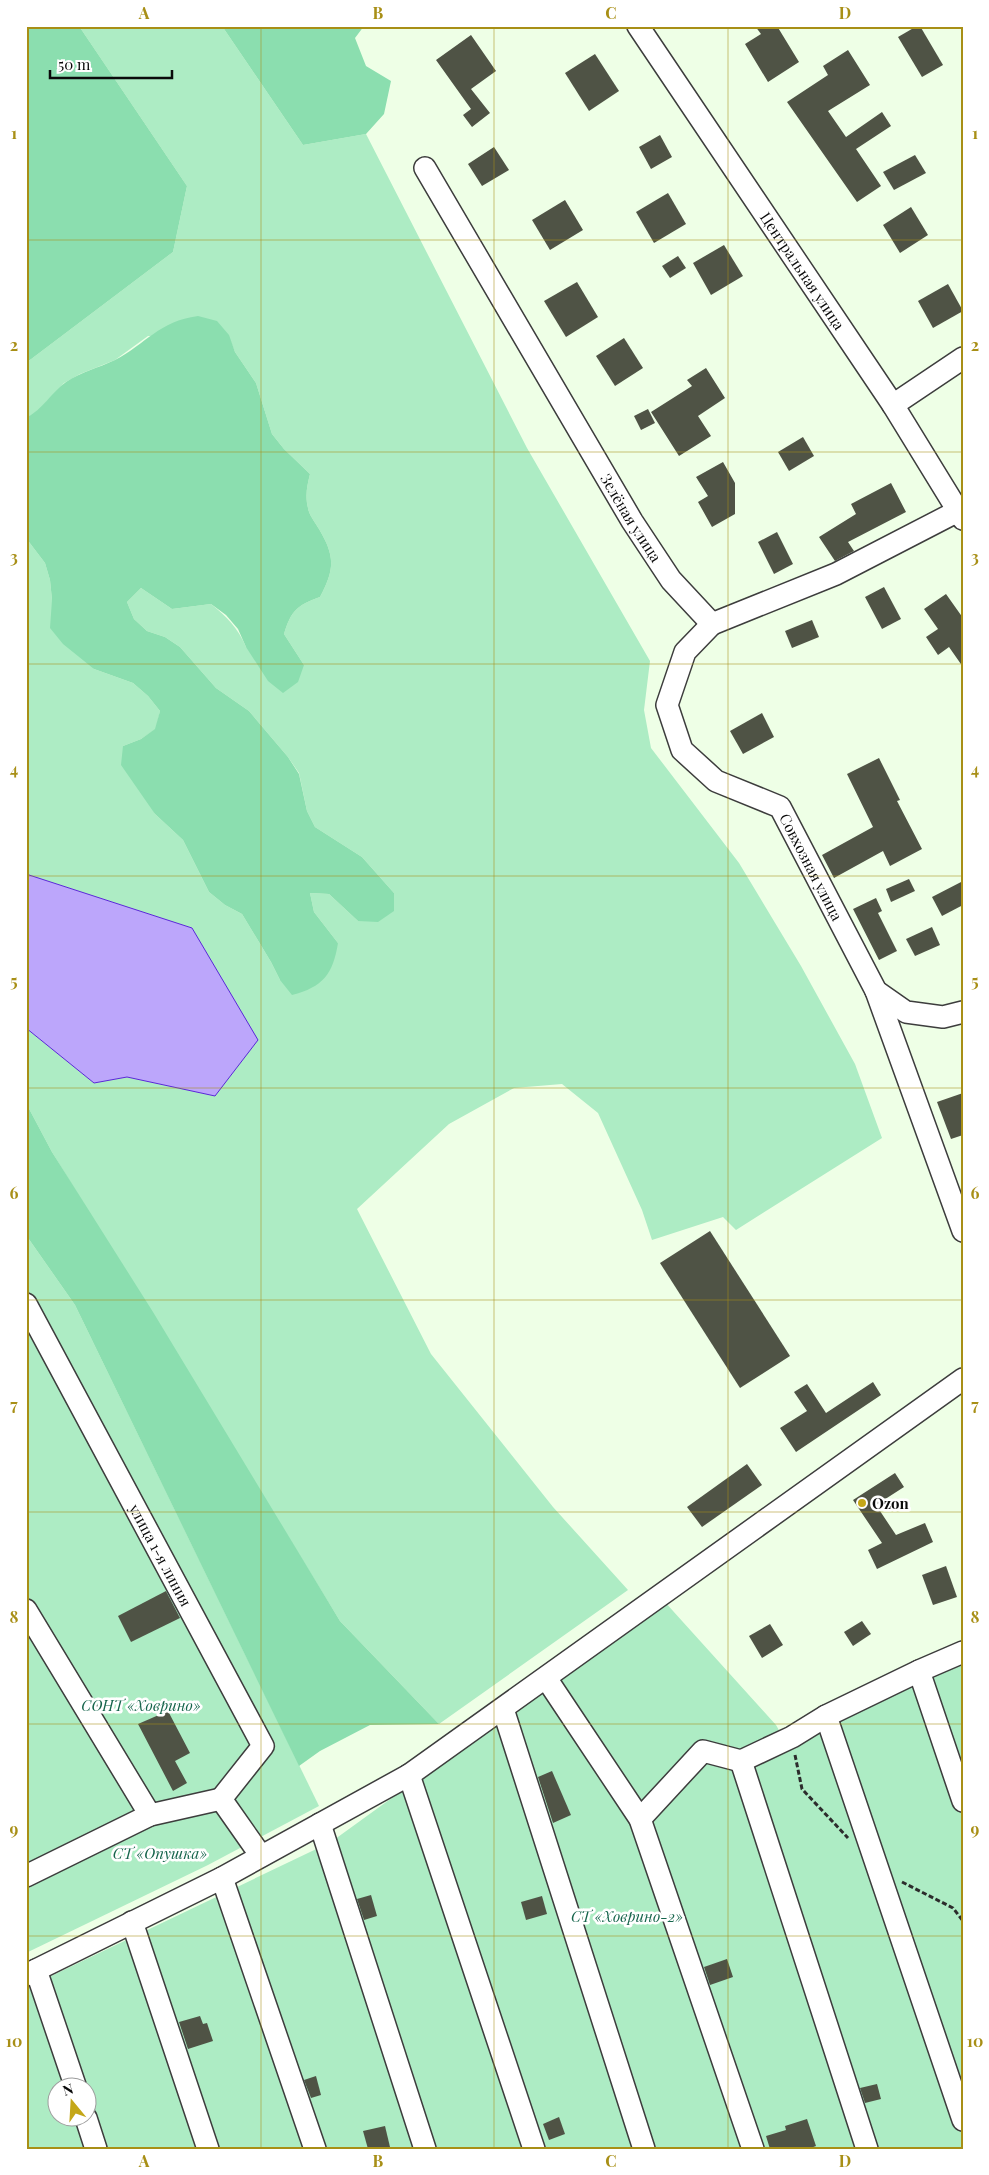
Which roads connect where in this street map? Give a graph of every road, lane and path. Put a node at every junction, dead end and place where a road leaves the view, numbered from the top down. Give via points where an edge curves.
1 (638, 26) edge
2 (425, 168) dead end
3 (963, 358) edge
4 (893, 405) junction
5 (960, 515) edge
6 (712, 624) junction
7 (876, 992) junction
8 (963, 1012) edge
9 (963, 1231) edge
10 (26, 1304) edge
11 (32, 1326) edge
12 (963, 1380) edge
13 (26, 1610) edge
14 (963, 1652) edge
15 (919, 1671) junction
16 (546, 1678) junction
17 (503, 1709) junction
18 (826, 1716) junction
19 (741, 1762) junction
20 (409, 1775) junction
21 (221, 1799) junction
22 (963, 1801) edge
23 (150, 1816) junction
24 (640, 1820) junction
25 (320, 1824) junction
26 (262, 1856) junction
27 (26, 1876) edge
28 (222, 1878) junction
29 (132, 1922) junction
30 (31, 1972) edge
31 (72, 2078) edge
32 (963, 2120) edge
33 (89, 2128) edge
34 (96, 2149) edge
35 (208, 2149) edge
36 (315, 2149) edge
37 (425, 2149) edge
38 (534, 2149) edge
39 (644, 2149) edge
40 (753, 2149) edge
41 (867, 2149) edge

1 - 4 street, Центральная улица
2 - 6 street, Зелёная улица via 632,521 671,580
3 - 4 street
4 - 5 street, Центральная улица
5 - 6 street via 836,574
6 - 7 street, Совхозная улица via 685,652 667,705 682,750 716,781 780,807
7 - 8 street, Совхозная улица via 906,1012 943,1017
7 - 9 street
10 - 11 street, улица 1-я линия
11 - 21 street, улица 1-я линия via 263,1746
12 - 16 street
13 - 23 street
14 - 15 street
15 - 18 street
15 - 22 street
16 - 17 street
16 - 24 street
17 - 20 street
17 - 39 street
18 - 19 street
18 - 32 street
19 - 24 street via 703,1752
19 - 41 street
20 - 25 street
20 - 38 street
21 - 23 street
21 - 26 street
23 - 27 street
24 - 40 street
25 - 26 street
25 - 37 street
26 - 28 street
28 - 29 street
28 - 36 street
29 - 30 street
29 - 35 street
30 - 31 street
33 - 34 street

